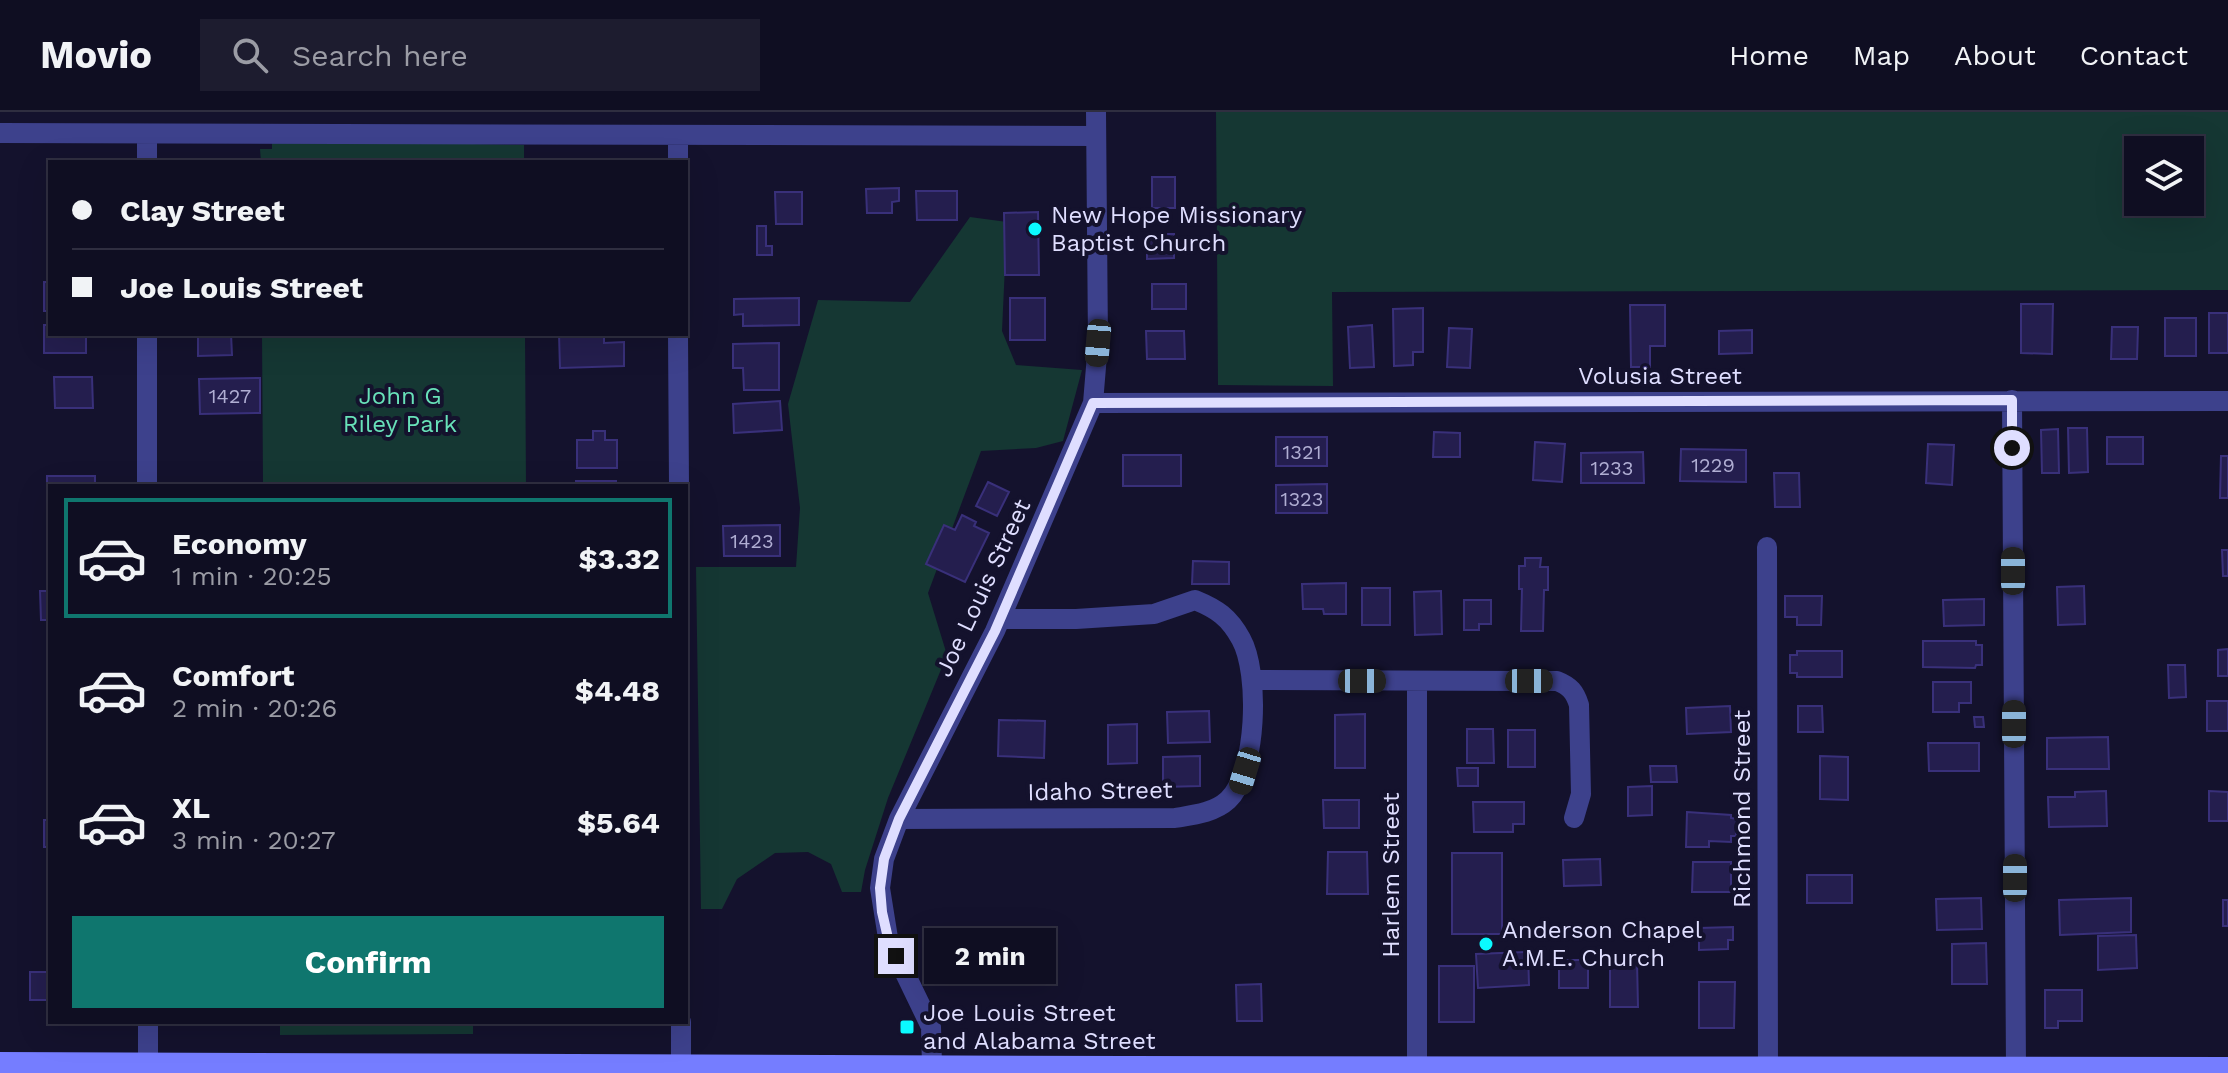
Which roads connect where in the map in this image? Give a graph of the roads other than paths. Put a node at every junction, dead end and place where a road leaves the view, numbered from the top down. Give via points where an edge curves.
1 (1096, 112) edge
2 (0, 133) edge
3 (147, 134) junction
4 (678, 135) junction
5 (1096, 136) junction
6 (147, 160) edge
7 (678, 160) edge
8 (147, 336) edge
9 (678, 336) edge
10 (2012, 400) junction
11 (2228, 401) edge
12 (1093, 403) junction
13 (147, 484) edge
14 (679, 484) edge
15 (1767, 547) dead end
16 (1001, 619) junction
17 (1252, 680) junction
18 (1417, 681) junction
19 (1574, 818) dead end
20 (899, 819) junction
21 (148, 1024) edge
22 (681, 1024) edge
23 (0, 1064) edge
24 (148, 1064) junction
25 (932, 1065) junction
26 (400, 1068) edge
27 (681, 1068) edge
28 (1417, 1068) junction
29 (959, 1069) edge
30 (2228, 1069) edge
31 (1246, 1070) edge
32 (1768, 1070) junction
33 (2016, 1070) junction
34 (1808, 1071) edge
35 (2113, 1071) edge
36 (1520, 1072) edge

1 - 5 street, Joe Louis Street
2 - 3 street
3 - 4 street
3 - 6 street
4 - 5 street
4 - 7 street
5 - 12 street, Joe Louis Street via 1098,343
8 - 13 street
9 - 14 street
10 - 11 street, Volusia Street
10 - 12 street, Volusia Street
10 - 33 street
12 - 16 street, Joe Louis Street
15 - 32 street, Richmond Street
16 - 17 street, Idaho Street via 1154,614 1195,600 1218,609 1242,640
16 - 20 street, Joe Louis Street
17 - 18 street
17 - 20 street, Idaho Street via 1250,755 1240,787 1222,805 1202,813 1175,818
18 - 19 street via 1567,685 1579,705 1581,794
18 - 28 street, Harlem Street
20 - 25 street, Joe Louis Street via 884,859 882,912 888,938 931,1027
21 - 24 street
22 - 27 street
23 - 24 street
24 - 26 street
25 - 27 street
25 - 29 street
26 - 27 street
28 - 31 street
28 - 36 street
29 - 31 street
30 - 35 street
32 - 34 street
32 - 36 street
33 - 34 street
33 - 35 street

